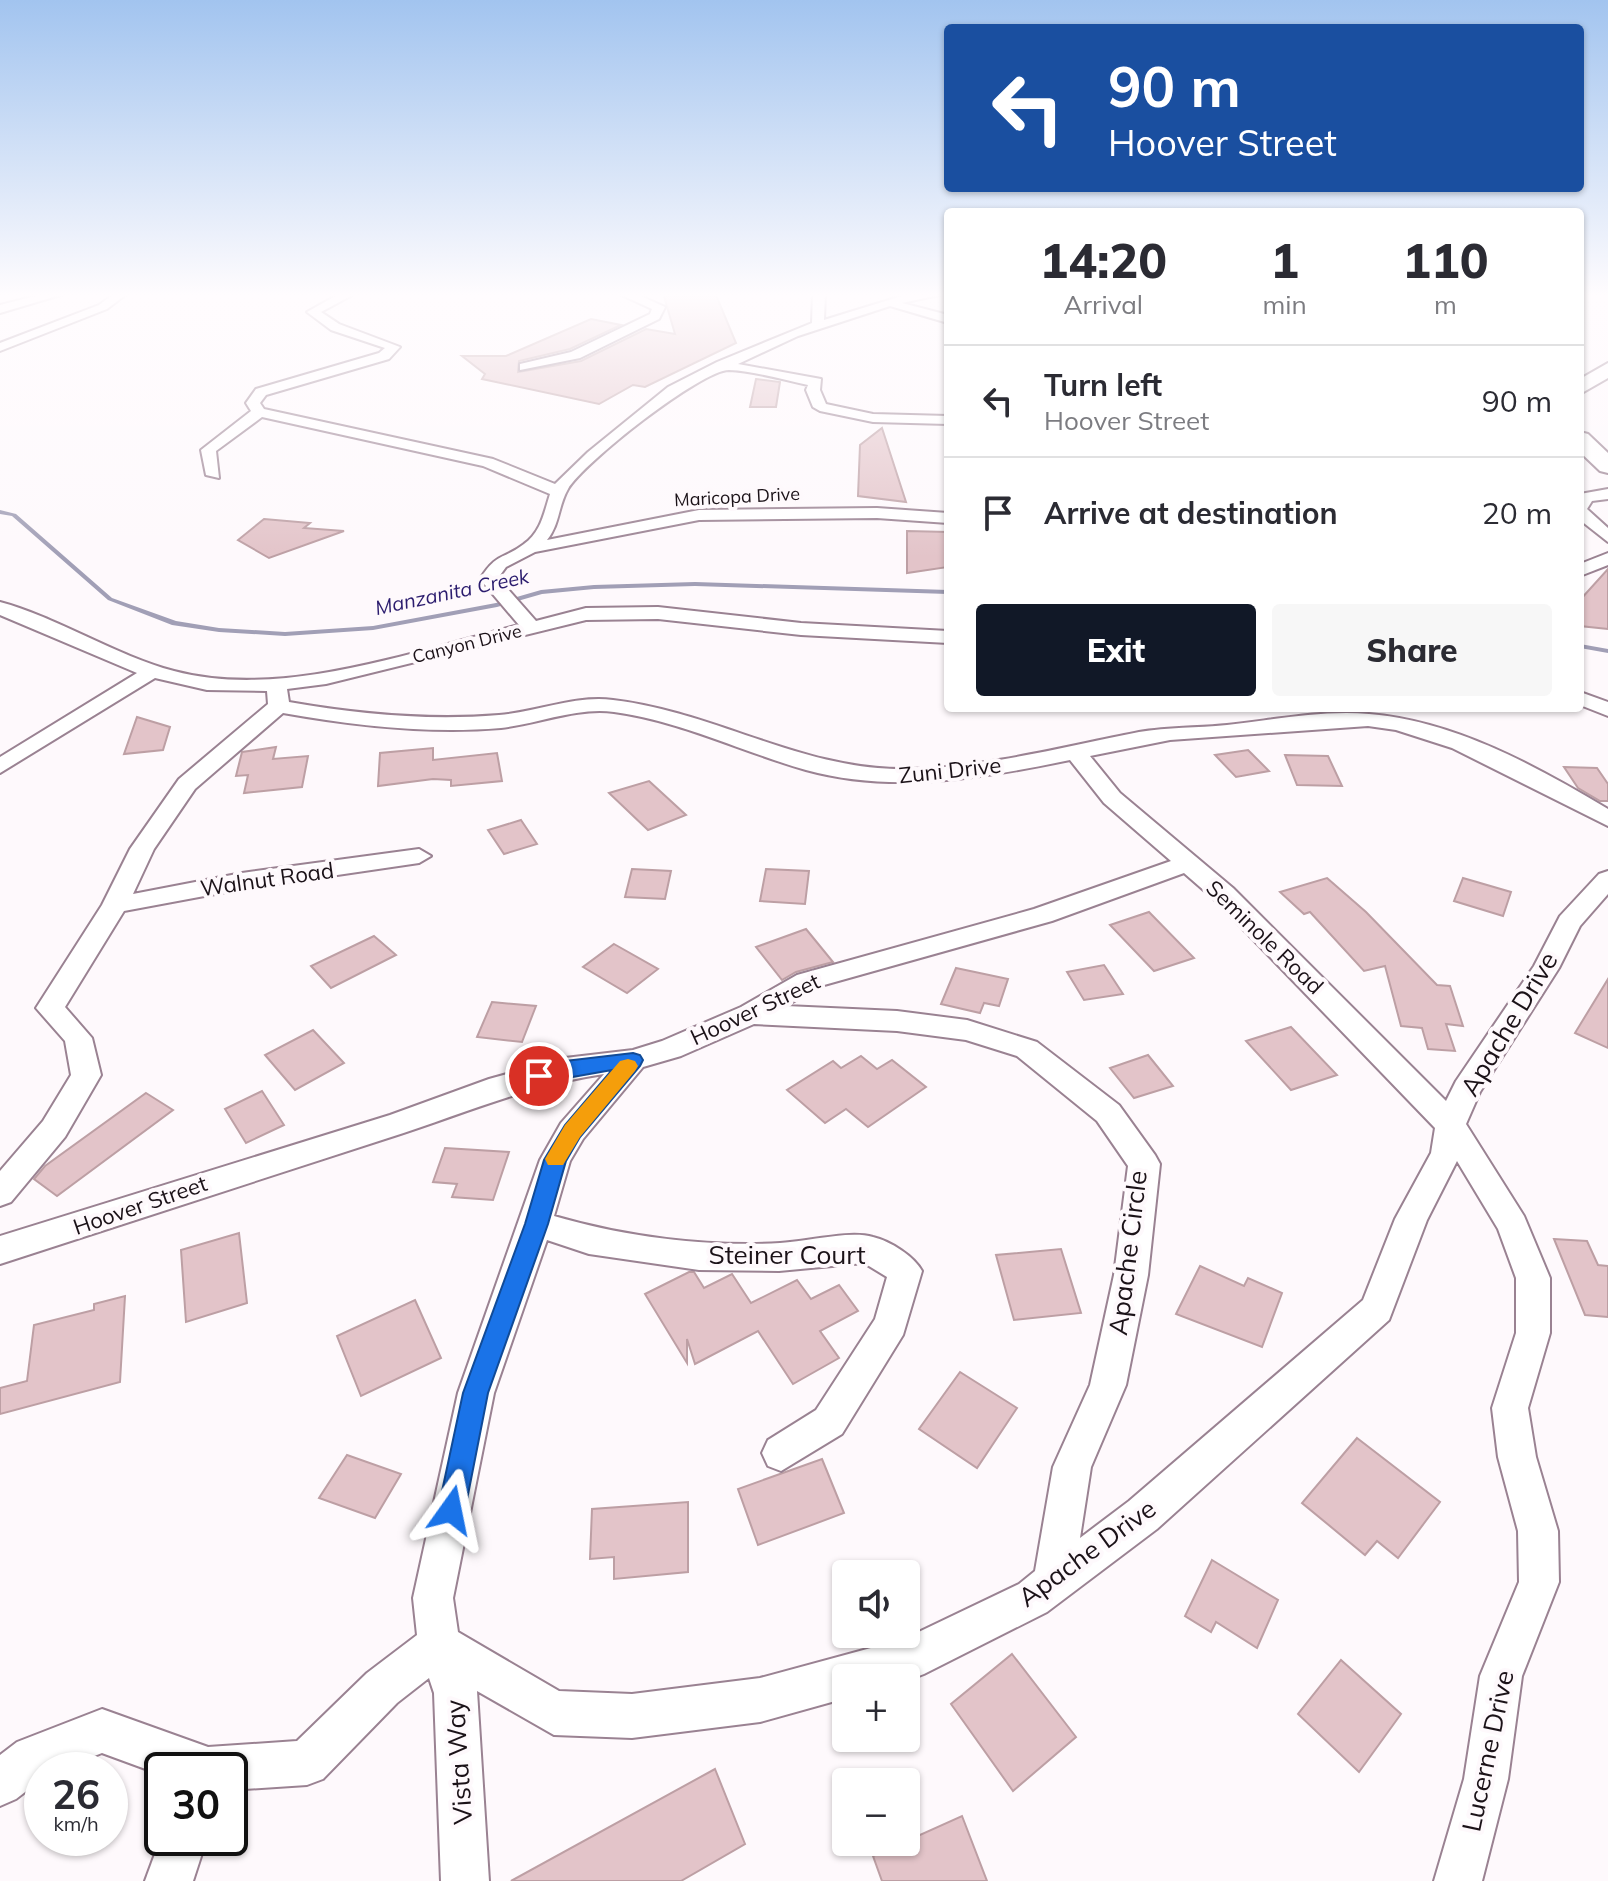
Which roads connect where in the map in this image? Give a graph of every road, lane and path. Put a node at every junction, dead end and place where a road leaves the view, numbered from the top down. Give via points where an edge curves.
1 (299, 381) edge
2 (691, 381) edge
3 (809, 381) edge
4 (259, 412) junction
5 (944, 420) edge
6 (1584, 443) edge
7 (1608, 466) edge
8 (214, 475) dead end
9 (559, 492) junction
10 (1608, 494) edge
11 (1584, 501) edge
12 (1584, 514) edge
13 (944, 518) edge
14 (1608, 537) edge
15 (530, 548) junction
16 (1608, 558) edge
17 (1584, 569) edge
18 (0, 608) edge
19 (532, 628) junction
20 (944, 637) edge
21 (155, 670) junction
22 (277, 695) junction
23 (1584, 700) edge
24 (1608, 710) edge
25 (1076, 753) junction
26 (0, 766) edge
27 (1608, 819) edge
28 (419, 856) dead end
29 (1188, 863) junction
30 (1608, 879) edge
31 (115, 905) junction
32 (751, 1014) junction
33 (633, 1060) junction
34 (1451, 1125) junction
35 (0, 1193) edge
36 (536, 1224) junction
37 (0, 1250) edge
38 (781, 1453) dead end
39 (1053, 1584) junction
40 (439, 1644) junction
41 (161, 1752) edge
42 (248, 1767) edge
43 (0, 1783) edge
44 (178, 1856) edge
45 (169, 1881) edge
46 (465, 1881) edge
47 (1458, 1881) edge

1 - 4 street via 261,392 253,403
2 - 9 street via 645,411
3 - 5 street via 816,382 813,390 820,407 873,418
4 - 8 street via 208,450
4 - 9 street via 488,462
6 - 7 main road
9 - 15 street via 548,528
10 - 11 street
12 - 14 street
13 - 15 street, Maricopa Drive via 699,515
15 - 19 street via 499,563 489,579
16 - 17 street
18 - 21 street, Canyon Drive
19 - 20 street, Canyon Drive via 586,614 658,613 801,629
19 - 22 street, Canyon Drive
21 - 22 street, Canyon Drive
21 - 26 street
22 - 25 street, Zuni Drive via 360,722 503,721 610,706 673,719 813,766 885,776
22 - 31 street via 187,784 142,849
23 - 24 street
25 - 27 street, Zuni Drive via 1169,734 1228,732 1305,720 1372,720 1474,750 1551,784
25 - 29 street, Seminole Road via 1112,798
28 - 31 street, Walnut Road
29 - 32 street, Hoover Street via 1043,915 807,981
29 - 34 street, Seminole Road
30 - 34 street, Apache Drive via 1569,922 1546,968 1466,1089
31 - 35 street via 50,1008 78,1038 86,1075 54,1129
32 - 33 street, Hoover Street
32 - 39 street, Apache Circle via 897,1021 967,1030 1027,1049 1108,1113 1144,1164 1131,1275 1111,1371 1072,1467
33 - 36 street, Vista Way via 566,1140
33 - 37 street, Hoover Street via 565,1069 489,1090
34 - 39 street, Apache Drive via 1446,1153 1411,1219 1377,1309 1154,1506
34 - 47 street, Lucerne Drive via 1513,1225 1533,1278 1533,1333 1510,1408 1517,1457 1538,1531 1539,1582 1501,1676 1486,1779
36 - 38 street, Steiner Court via 589,1240 699,1256 779,1257 869,1249 905,1271 891,1324 829,1422
36 - 40 street, Vista Way via 476,1393 433,1598
39 - 40 street, Apache Drive via 909,1659 760,1700 632,1716 554,1713
40 - 42 street via 382,1688 307,1763
40 - 46 street, Vista Way via 456,1693
41 - 43 street via 102,1731 33,1758
44 - 45 street

